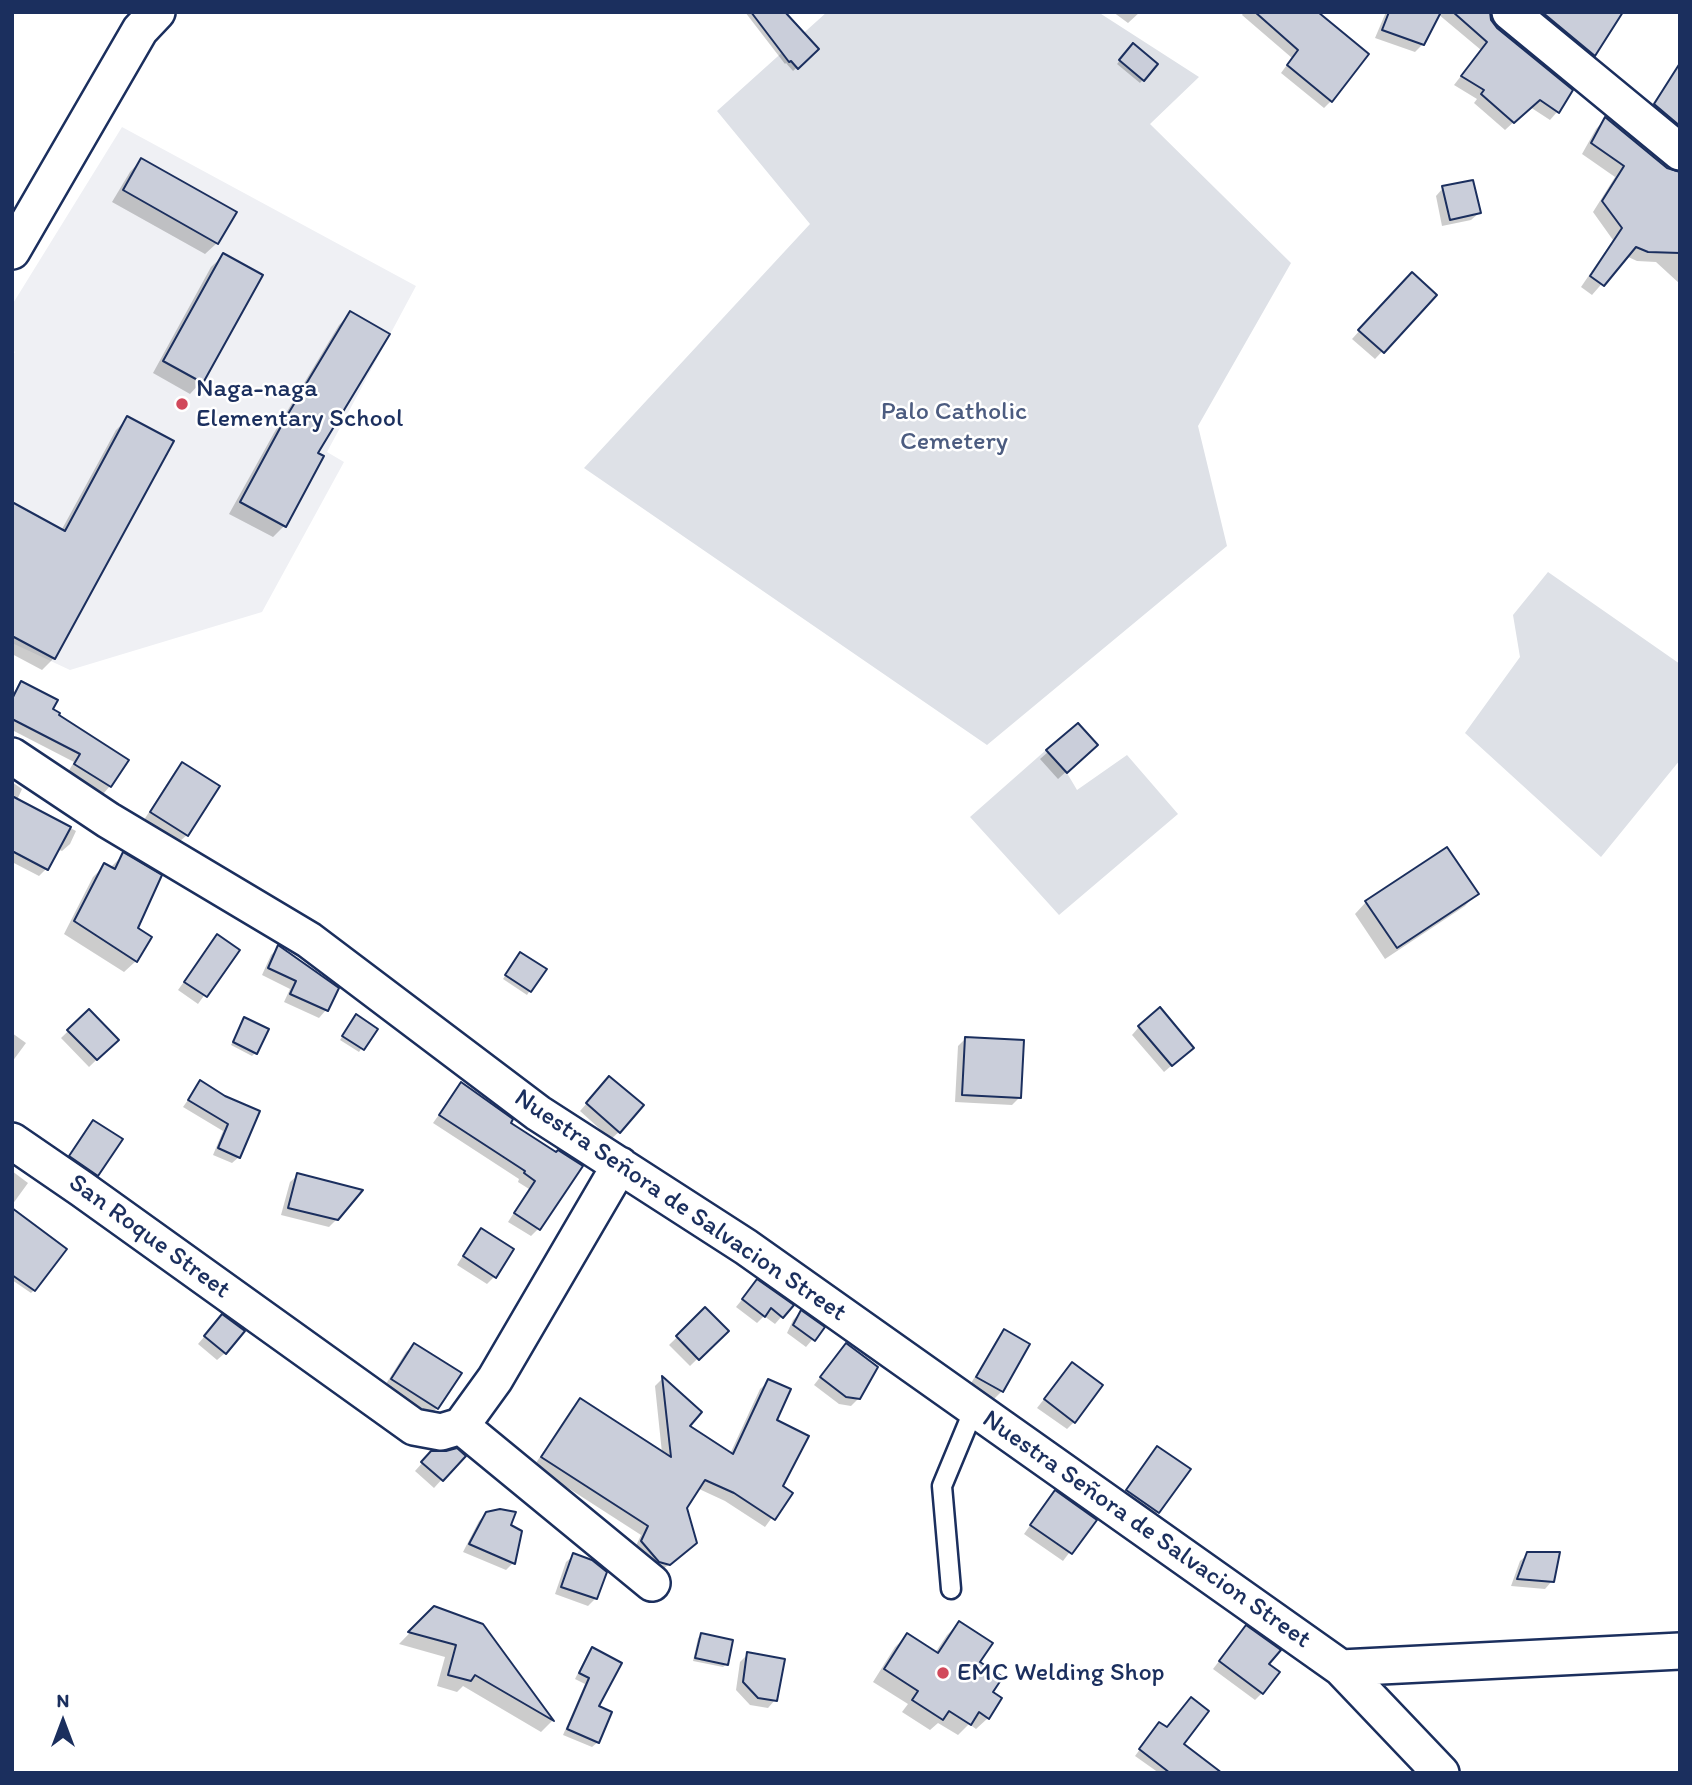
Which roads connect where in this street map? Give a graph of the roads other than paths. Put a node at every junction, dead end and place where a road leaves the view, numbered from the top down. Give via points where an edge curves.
1 (157, 12) edge
2 (1510, 12) edge
3 (1680, 152) edge
4 (12, 251) edge
5 (12, 756) edge
6 (12, 1141) edge
7 (620, 1165) junction
8 (974, 1409) junction
9 (461, 1426) junction
10 (652, 1583) dead end
11 (951, 1589) dead end
12 (1680, 1651) edge
13 (1342, 1668) junction
14 (1441, 1773) edge

1 - 4 street via 140,30
2 - 3 street
5 - 7 street, Nuestra Señora de Salvacion Street via 108,820 309,940 538,1113
6 - 9 street, San Roque Street via 414,1427 441,1432
7 - 8 street, Nuestra Señora de Salvacion Street via 746,1247
7 - 9 street via 495,1379
8 - 11 lane via 942,1486
8 - 13 street, Nuestra Señora de Salvacion Street
9 - 10 street
12 - 13 street
13 - 14 street, Nuestra Señora de Salvacion Street

